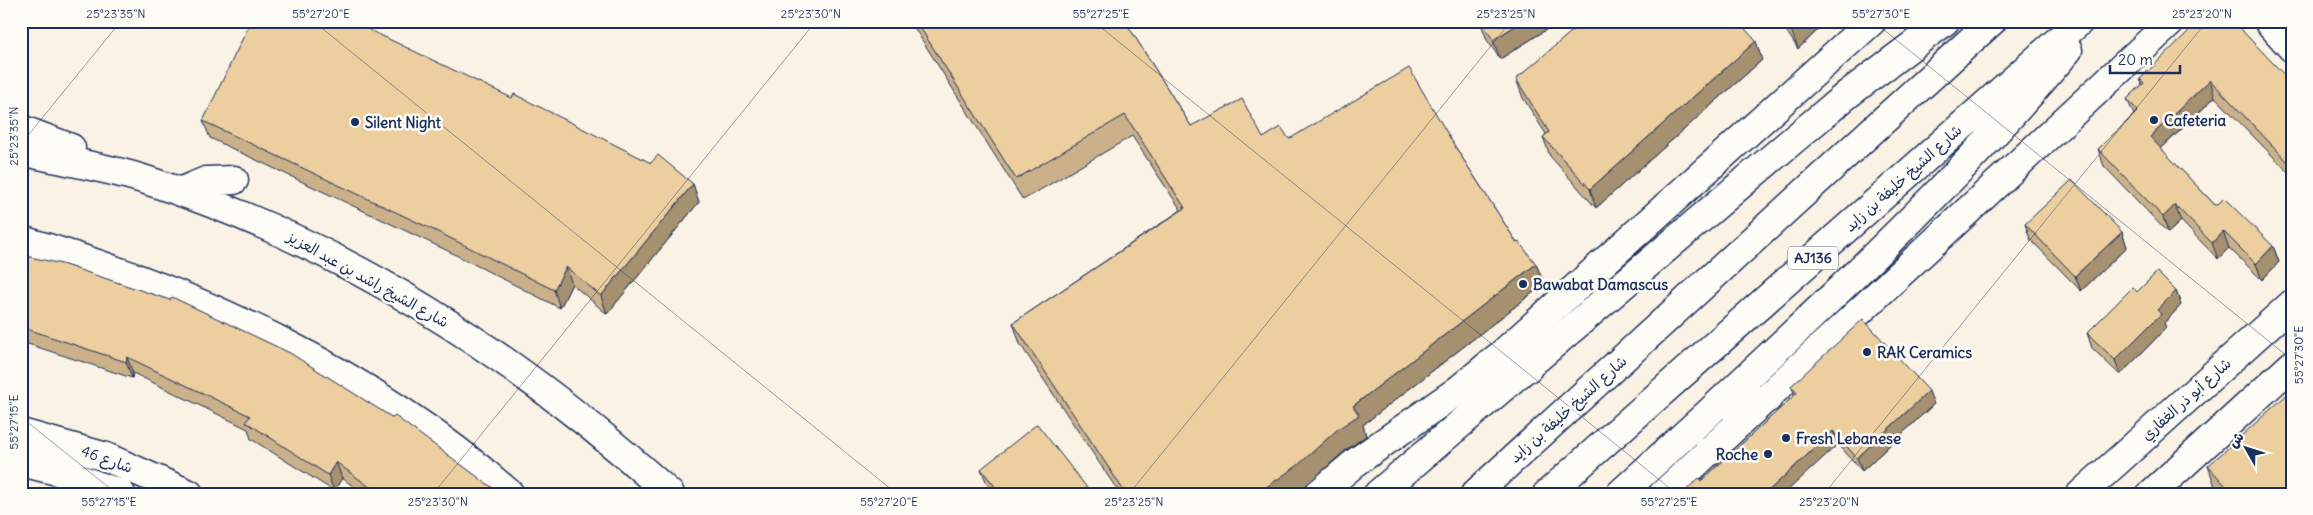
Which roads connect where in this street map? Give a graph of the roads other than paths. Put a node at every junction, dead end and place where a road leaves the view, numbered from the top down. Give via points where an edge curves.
1 (1872, 21) edge
2 (1945, 21) edge
3 (1992, 21) edge
4 (2080, 21) edge
5 (2091, 21) edge
6 (2172, 21) edge
7 (2268, 21) edge
8 (2292, 48) edge
9 (21, 129) edge
10 (21, 151) edge
11 (144, 179) junction
12 (234, 180) dead end
13 (180, 192) junction
14 (21, 240) edge
15 (2292, 304) edge
16 (1545, 316) junction
17 (2292, 365) edge
18 (1528, 368) junction
19 (1768, 398) junction
20 (1718, 405) junction
21 (21, 433) edge
22 (21, 462) edge
23 (2156, 492) edge
24 (121, 494) edge
25 (189, 494) edge
26 (510, 494) edge
27 (670, 494) edge
28 (1318, 494) edge
29 (1378, 494) edge
30 (1475, 494) edge
31 (1547, 494) edge
32 (1620, 494) edge
33 (1663, 494) edge
34 (2081, 494) edge

1 - 16 main road
2 - 18 main road via 1841,100
3 - 30 main road, شارع الشيخ خليفة بن زايد
4 - 31 main road, شارع الشيخ خليفة بن زايد / AJ136
5 - 20 main road via 2029,97 1935,198
6 - 19 main road
7 - 8 main road
9 - 11 main road
10 - 11 main road, شارع الشيخ راشد بن عبد العزيز
11 - 13 main road, شارع الشيخ راشد بن عبد العزيز
12 - 13 main road via 206,181
13 - 27 main road, شارع الشيخ راشد بن عبد العزيز via 275,228 337,258 458,328 572,409
14 - 26 main road via 74,255 156,286 247,325 299,352 426,429
15 - 34 main road, شارع أبو ذر الغفاري
16 - 18 main road
16 - 28 main road via 1456,391 1356,462
17 - 23 main road
18 - 29 main road
19 - 20 main road
19 - 33 main road
20 - 32 main road
21 - 25 main road, شارع 46 via 106,457
22 - 24 main road, شارع 46

